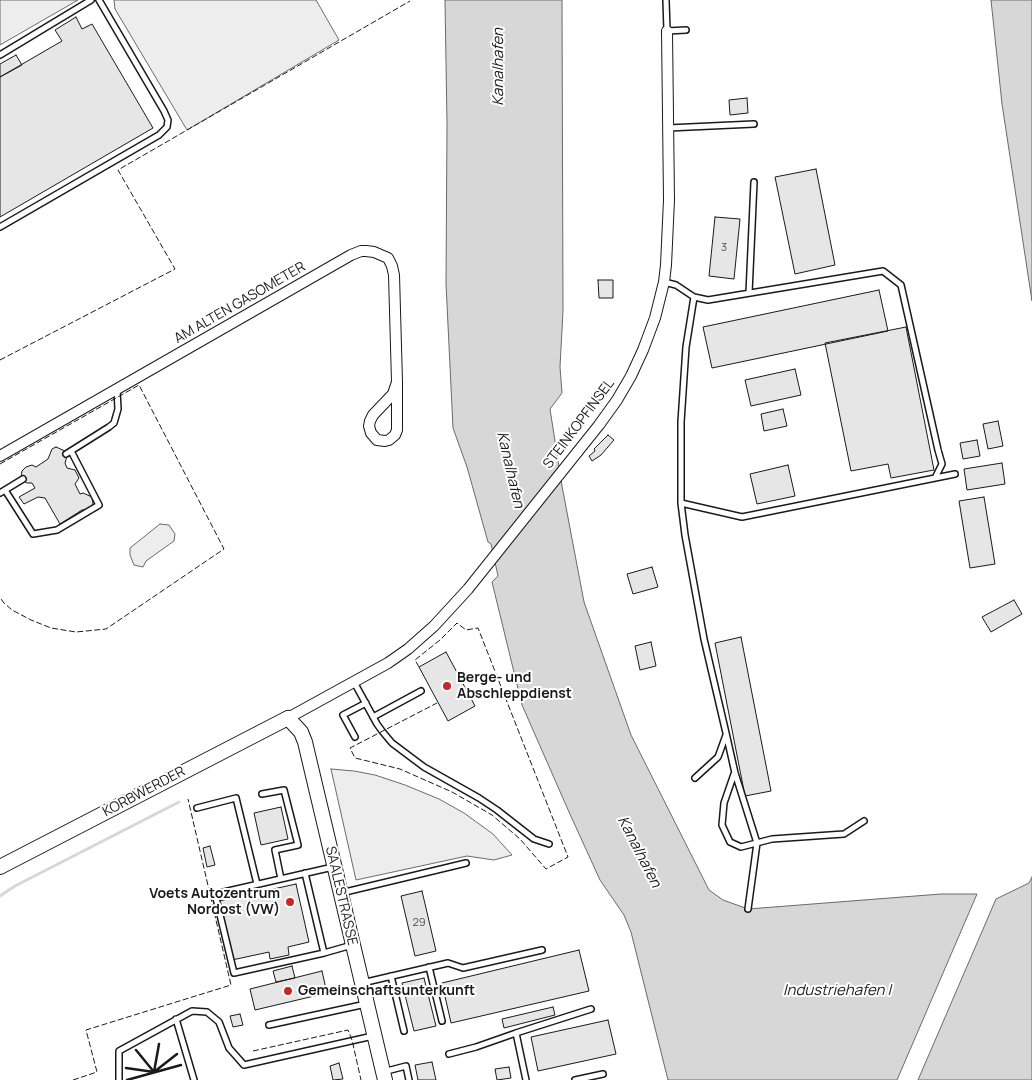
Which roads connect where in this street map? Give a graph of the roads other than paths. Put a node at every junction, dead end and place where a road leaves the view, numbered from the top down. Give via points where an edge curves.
1 (90, 0) edge
2 (99, 0) edge
3 (666, 0) edge
4 (686, 30) dead end
5 (667, 31) junction
6 (0, 55) edge
7 (754, 124) dead end
8 (668, 128) junction
9 (754, 182) dead end
10 (0, 227) edge
11 (664, 282) junction
12 (749, 293) junction
13 (694, 297) junction
14 (396, 382) junction
15 (117, 389) junction
16 (0, 456) edge
17 (955, 474) dead end
18 (935, 478) junction
19 (23, 480) dead end
20 (3, 492) edge
21 (681, 503) junction
22 (354, 682) junction
23 (422, 691) dead end
24 (366, 703) junction
25 (373, 717) junction
26 (288, 718) junction
27 (726, 733) junction
28 (355, 737) dead end
29 (734, 773) junction
30 (695, 778) dead end
31 (262, 794) dead end
32 (197, 808) dead end
33 (864, 821) dead end
34 (757, 843) junction
35 (549, 844) dead end
36 (466, 863) dead end
37 (0, 867) edge
38 (334, 867) junction
39 (305, 873) junction
40 (281, 879) junction
41 (257, 884) junction
42 (341, 894) junction
43 (748, 909) dead end
44 (353, 944) junction
45 (542, 950) dead end
46 (324, 953) junction
47 (429, 967) junction
48 (391, 976) junction
49 (362, 983) junction
50 (367, 1004) junction
51 (591, 1009) dead end
52 (176, 1019) junction
53 (442, 1021) dead end
54 (269, 1025) dead end
55 (404, 1031) dead end
56 (516, 1033) junction
57 (374, 1036) junction
58 (449, 1054) dead end
59 (603, 1074) dead end
60 (384, 1076) edge
61 (119, 1080) edge
62 (194, 1080) edge
63 (409, 1080) edge
64 (526, 1080) edge
65 (574, 1080) edge

1 - 6 lane
2 - 10 lane via 164,111 167,127 160,135
3 - 5 lane, STEINKOPFINSEL
4 - 5 lane
5 - 8 street, STEINKOPFINSEL
7 - 8 lane
8 - 11 street, STEINKOPFINSEL via 669,224
9 - 12 lane
11 - 13 lane via 676,285
11 - 22 street, STEINKOPFINSEL via 656,318 631,376 599,425 468,589 434,626 408,649
12 - 13 lane via 708,300
12 - 18 lane via 883,271 901,285 942,464
13 - 21 lane via 686,347 681,422
14 - 14 street, AM ALTEN GASOMETER via 396,435 389,440 377,440 371,433 370,421 393,394
14 - 15 street, AM ALTEN GASOMETER via 394,270 388,258 366,251 351,255
15 - 16 street, AM ALTEN GASOMETER
15 - 20 lane via 118,409 114,423 68,452 99,505 57,530 33,534
17 - 18 lane
18 - 21 lane via 742,517
19 - 20 lane
21 - 27 lane via 704,640
22 - 24 lane
22 - 26 street, STEINKOPFINSEL
23 - 25 lane
24 - 25 lane
24 - 28 lane via 343,715
25 - 35 lane via 386,737 410,757 479,798 534,839
26 - 37 main road, KORBWERDER
26 - 38 main road, SAALESTRASSE via 306,742
27 - 29 lane
27 - 30 lane via 718,757
29 - 34 lane
29 - 34 lane via 724,803 722,825 730,842 741,847
31 - 40 lane via 284,790 298,845 275,850
32 - 41 lane via 236,798
33 - 34 lane via 844,834
34 - 43 lane
36 - 42 lane
38 - 39 lane
38 - 42 main road, SAALESTRASSE
39 - 40 lane
39 - 46 lane
40 - 41 lane
41 - 46 lane via 215,894 234,973
42 - 44 main road, SAALESTRASSE
44 - 46 lane
44 - 49 main road, SAALESTRASSE
45 - 47 lane via 463,968 448,963
47 - 48 lane
47 - 53 lane
48 - 49 lane
48 - 55 lane
49 - 50 main road, SAALESTRASSE
50 - 54 lane
50 - 57 main road, SAALESTRASSE
51 - 56 lane
52 - 57 lane via 192,1011 207,1012 218,1022 229,1048 244,1065
52 - 61 lane via 119,1051
52 - 62 lane
56 - 58 lane
56 - 64 lane
57 - 60 main road, SAALESTRASSE
59 - 65 lane
60 - 63 lane via 406,1066

